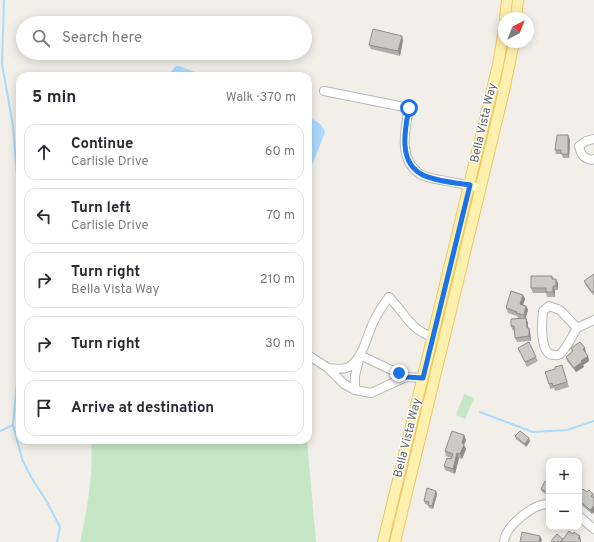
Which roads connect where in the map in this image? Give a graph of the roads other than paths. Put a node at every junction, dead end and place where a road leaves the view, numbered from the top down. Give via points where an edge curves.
1 (506, 0) edge
2 (518, 0) edge
3 (505, 12) edge
4 (517, 12) edge
5 (501, 48) edge
6 (513, 48) edge
7 (324, 91) dead end
8 (594, 138) edge
9 (594, 159) edge
10 (470, 185) junction
11 (480, 188) junction
12 (594, 320) edge
13 (577, 328) junction
14 (433, 337) junction
15 (360, 356) junction
16 (312, 358) edge
17 (328, 368) junction
18 (406, 377) junction
19 (423, 378) junction
20 (355, 390) junction
21 (546, 504) edge
22 (582, 519) edge
23 (594, 529) edge
24 (383, 542) edge
25 (395, 542) edge
26 (504, 542) edge

1 - 3 main road
2 - 4 main road
5 - 10 main road, Bella Vista Way
6 - 11 main road, Bella Vista Way
7 - 10 street via 409,108 404,141 406,155 412,166 421,174
8 - 9 street via 579,146 580,154 586,159
10 - 11 street
10 - 14 main road, Bella Vista Way
11 - 25 main road, Bella Vista Way
12 - 13 street
13 - 13 street via 562,352 558,355 548,353 545,349 542,326 543,311 546,308 549,306 560,310
14 - 15 street via 416,329 389,297 374,321
14 - 19 main road, Bella Vista Way
15 - 17 street via 348,368
15 - 18 street
15 - 20 street via 355,376
16 - 17 street
17 - 20 street via 344,384
18 - 19 street
18 - 20 street via 371,393
19 - 24 main road, Bella Vista Way
21 - 26 street via 531,509 518,520 506,535
22 - 23 street

